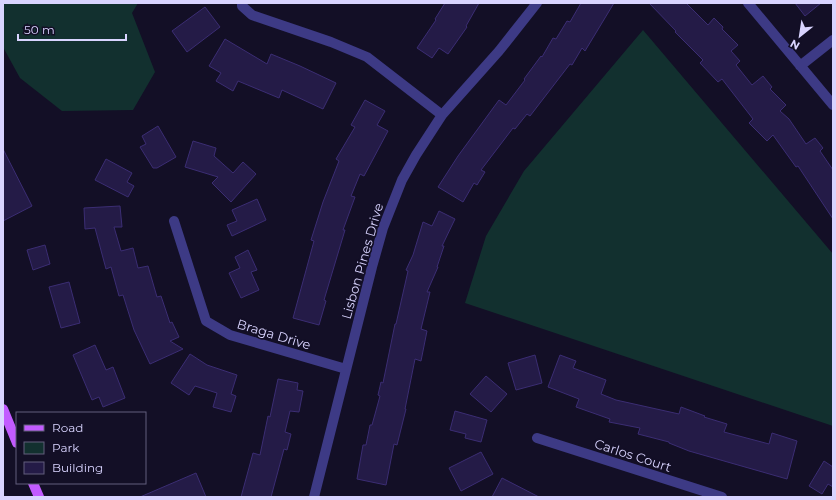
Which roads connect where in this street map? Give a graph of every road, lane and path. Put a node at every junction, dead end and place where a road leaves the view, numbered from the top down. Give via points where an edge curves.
1 (242, 3) edge
2 (537, 3) edge
3 (748, 3) edge
4 (833, 40) edge
5 (800, 66) junction
6 (833, 105) edge
7 (442, 115) junction
8 (174, 221) dead end
9 (346, 369) junction
10 (3, 410) edge
11 (537, 438) dead end
12 (16, 441) edge
13 (33, 484) edge
14 (39, 497) edge
15 (314, 497) edge
16 (722, 497) edge

1 - 7 street via 252,15 367,57
2 - 7 street, Lisbon Pines Drive via 499,51
3 - 5 street
4 - 5 street
5 - 6 street
7 - 9 street, Lisbon Pines Drive via 416,155 392,204 372,267
8 - 9 street, Braga Drive via 206,321 230,335
9 - 15 street, Lisbon Pines Drive
10 - 12 main road
11 - 16 street, Carlos Court
13 - 14 main road

